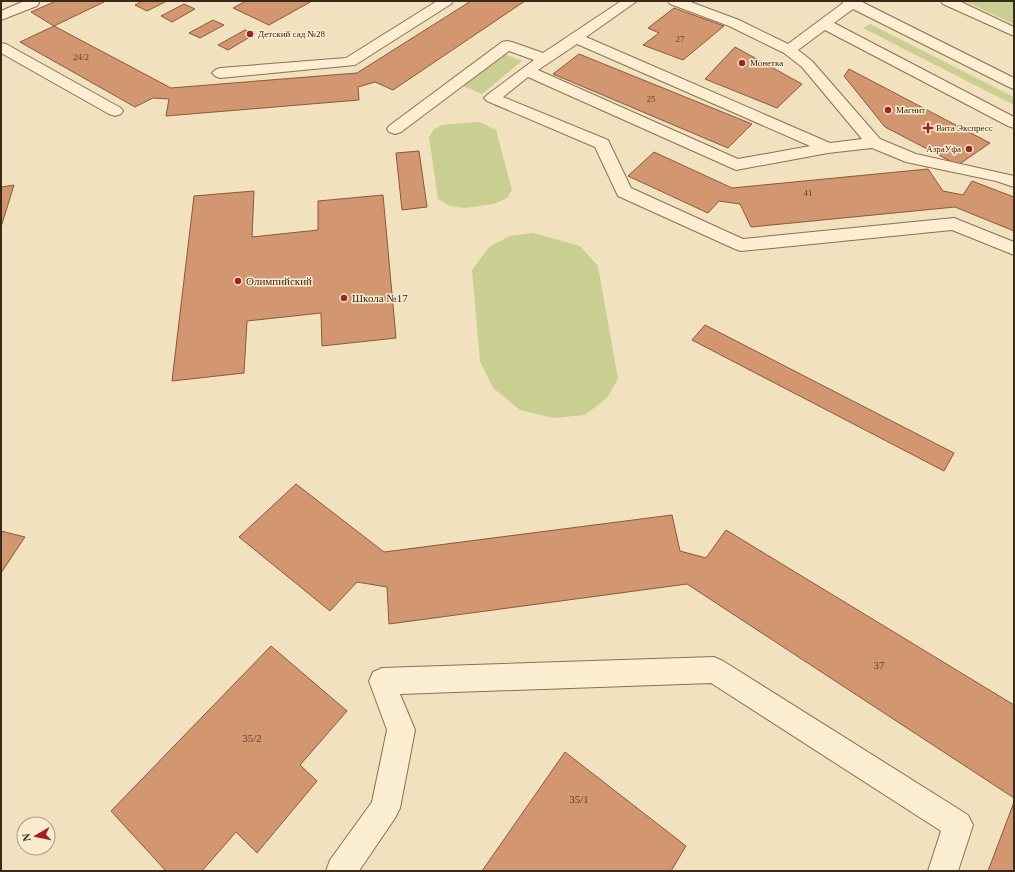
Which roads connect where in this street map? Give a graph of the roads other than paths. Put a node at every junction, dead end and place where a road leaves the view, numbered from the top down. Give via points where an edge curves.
1 (446, 1) edge
2 (630, 1) edge
3 (675, 1) edge
4 (948, 1) edge
5 (32, 2) edge
6 (850, 2) edge
7 (1, 16) edge
8 (824, 24) junction
9 (1014, 32) edge
10 (576, 38) junction
11 (1, 47) edge
12 (789, 50) junction
13 (545, 59) junction
14 (527, 71) junction
15 (220, 73) dead end
16 (1014, 84) edge
17 (115, 110) dead end
18 (1014, 123) edge
19 (395, 128) dead end
20 (874, 143) junction
21 (828, 148) junction
22 (1014, 182) edge
23 (1014, 249) edge
24 (341, 871) edge
25 (942, 871) edge

1 - 15 street via 350,62
2 - 10 street
3 - 12 street via 734,22
4 - 9 street
5 - 7 street
6 - 8 street
6 - 16 street
8 - 12 street
8 - 18 street
10 - 13 street
10 - 21 street
11 - 17 street
12 - 20 street via 807,64
13 - 14 street
13 - 19 street via 507,45
14 - 21 street via 736,165
14 - 23 street via 492,98 602,144 624,192 741,245 954,224
20 - 21 street
20 - 22 street via 912,158
24 - 25 street via 384,808 401,730 382,681 714,670 958,824

